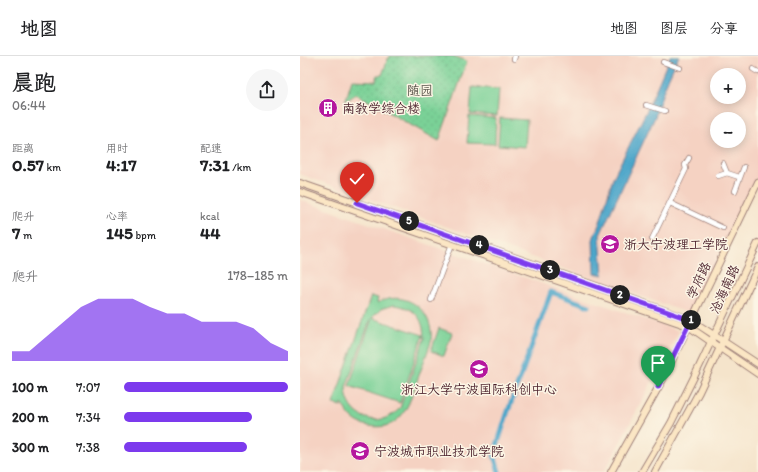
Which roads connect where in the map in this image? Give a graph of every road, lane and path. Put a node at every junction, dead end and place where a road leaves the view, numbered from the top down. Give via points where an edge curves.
1 (663, 62) dead end
2 (678, 67) dead end
3 (753, 69) dead end
4 (758, 72) edge
5 (646, 105) dead end
6 (662, 111) dead end
7 (689, 158) dead end
8 (723, 163) dead end
9 (744, 167) dead end
10 (728, 173) junction
11 (718, 176) dead end
12 (740, 177) junction
13 (758, 182) edge
14 (300, 183) edge
15 (735, 191) dead end
16 (300, 192) edge
17 (670, 203) junction
18 (723, 228) dead end
19 (652, 239) dead end
20 (758, 243) edge
21 (452, 244) junction
22 (758, 267) edge
23 (431, 300) dead end
24 (690, 323) junction
25 (714, 335) junction
26 (723, 341) junction
27 (711, 342) junction
28 (720, 348) junction
29 (758, 364) edge
30 (758, 374) edge
31 (611, 472) edge
32 (642, 472) edge
33 (655, 472) edge

1 - 2 street
3 - 4 street
5 - 6 street
7 - 17 street
8 - 10 street
9 - 12 street
10 - 11 street
10 - 12 street
12 - 15 street
13 - 24 main road, 学府路
14 - 24 main road via 585,282
16 - 21 main road
17 - 18 street
17 - 19 street
20 - 25 main road, 沧海南路
21 - 23 street
21 - 24 main road
22 - 26 main road, 沧海南路
24 - 25 main road
24 - 27 main road
24 - 31 main road, 学府路 via 662,381
25 - 26 main road
25 - 27 main road, 沧海南路
26 - 28 main road, 沧海南路
26 - 29 main road
27 - 28 main road
27 - 32 main road, 沧海南路 via 671,423
28 - 30 main road
28 - 33 main road, 沧海南路

